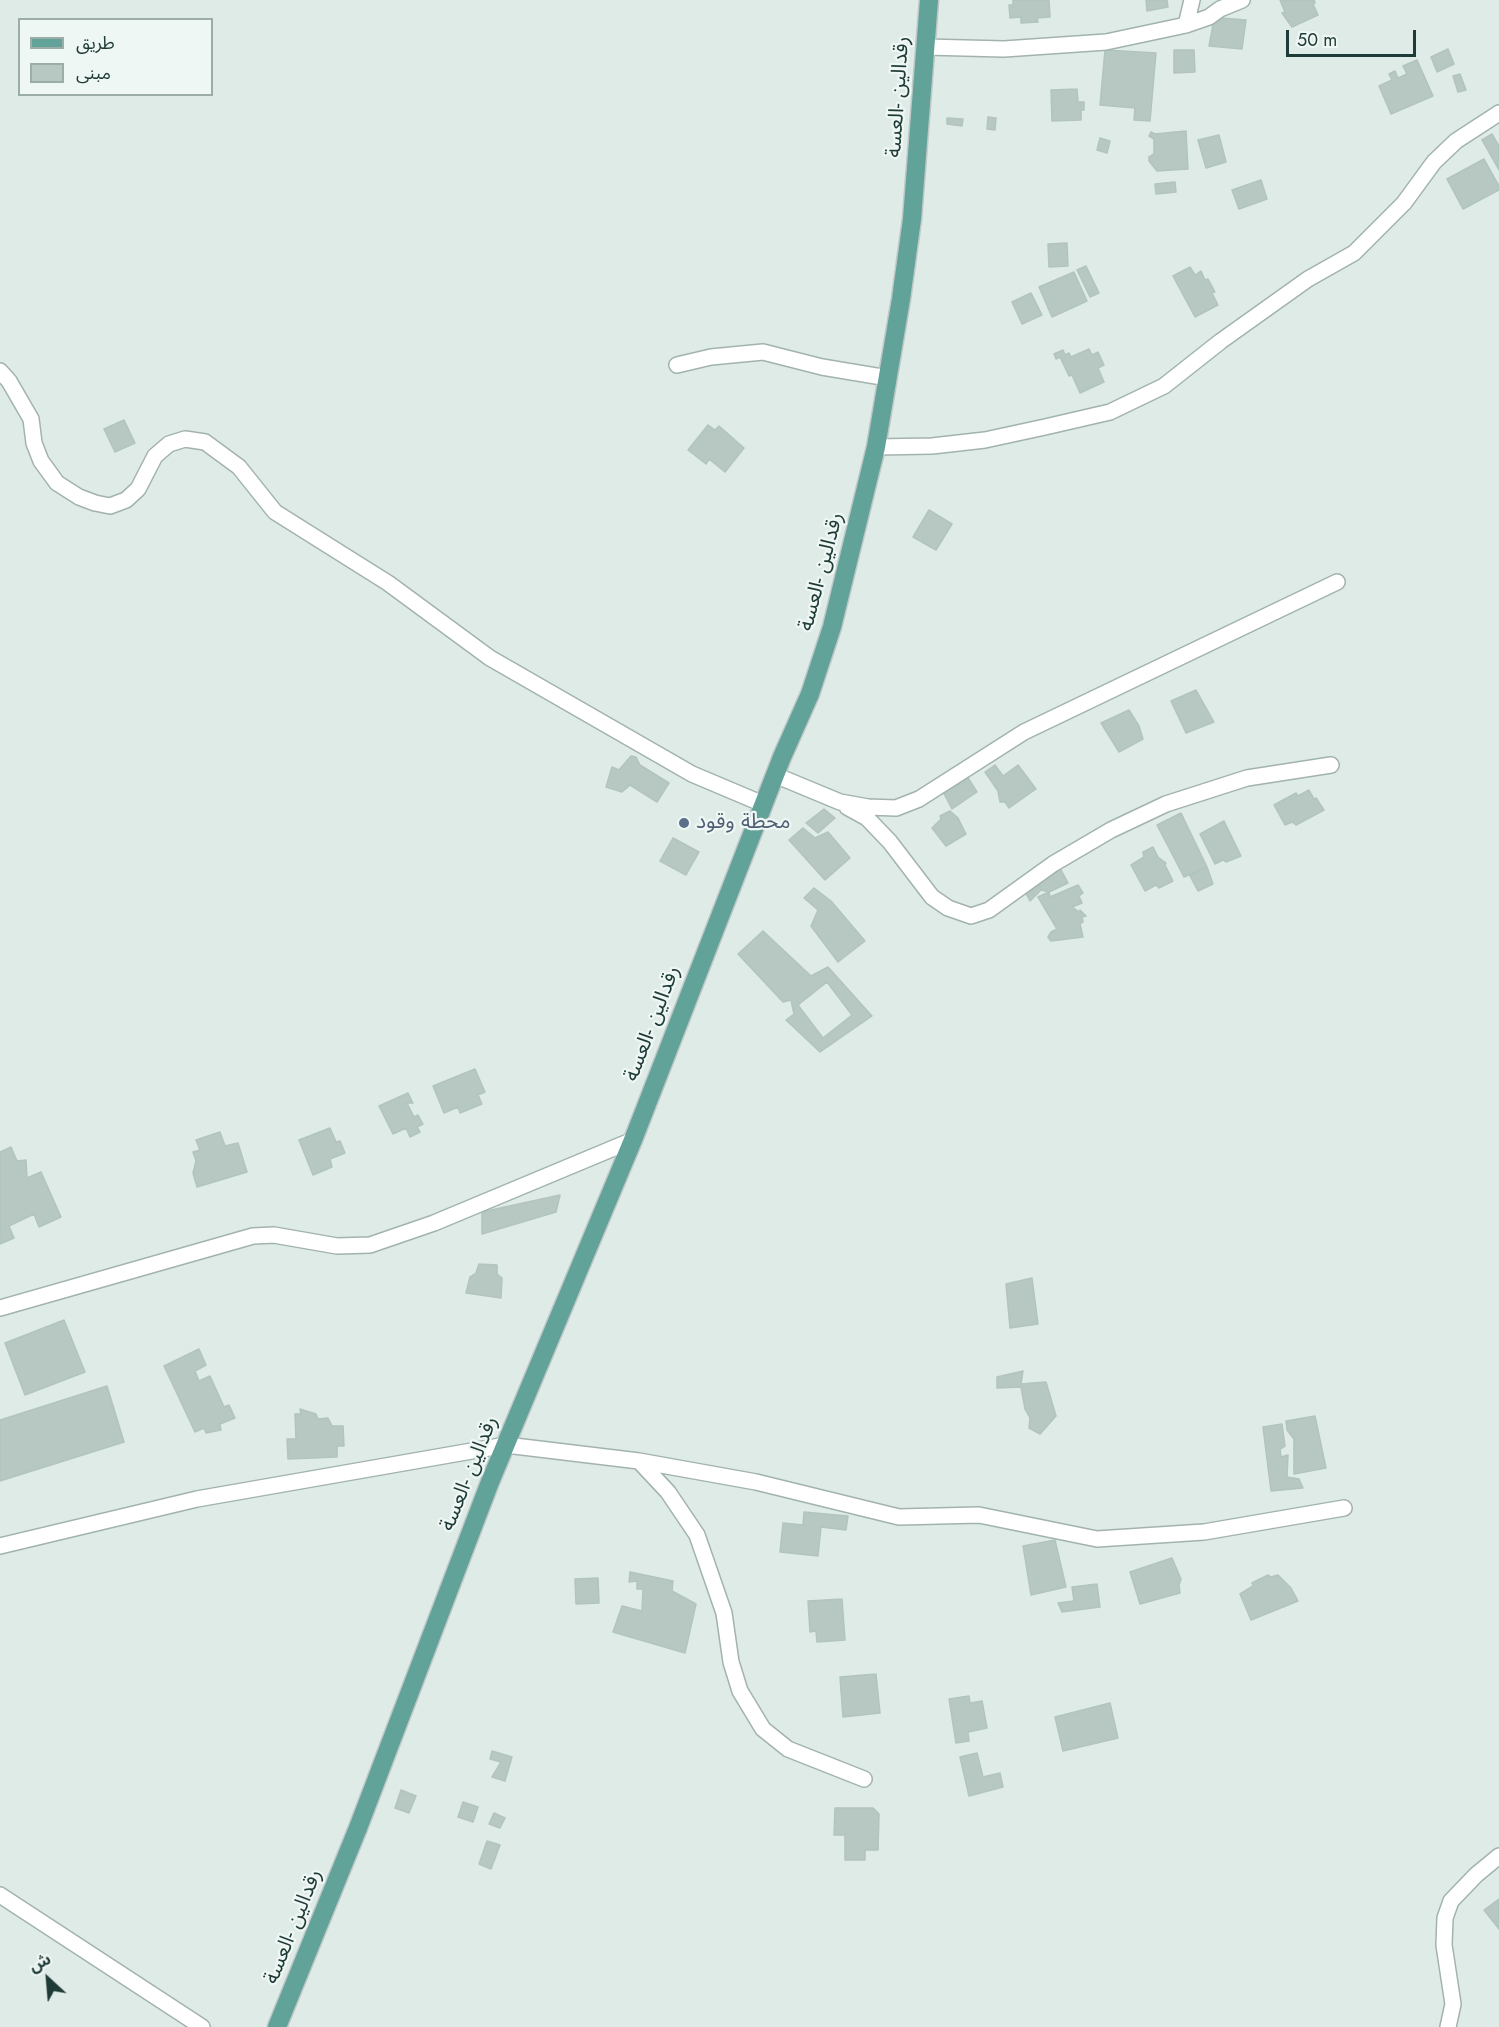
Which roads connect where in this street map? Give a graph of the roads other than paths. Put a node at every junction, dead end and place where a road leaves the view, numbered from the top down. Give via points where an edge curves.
1 (929, 0) edge
2 (1192, 0) edge
3 (1242, 0) edge
4 (1186, 25) junction
5 (926, 46) junction
6 (1499, 113) edge
7 (678, 365) dead end
8 (0, 371) edge
9 (888, 378) junction
10 (876, 447) junction
11 (1337, 582) dead end
12 (1331, 765) dead end
13 (775, 775) junction
14 (840, 802) junction
15 (763, 804) junction
16 (633, 1140) junction
17 (0, 1308) edge
18 (506, 1445) junction
19 (639, 1461) junction
20 (1344, 1508) dead end
21 (0, 1546) edge
22 (864, 1779) dead end
23 (1499, 1856) edge
24 (0, 1895) edge
25 (202, 2027) edge
26 (277, 2027) edge
27 (1448, 2027) edge

1 - 5 main road, رقدالين -العسة
2 - 4 street
3 - 4 street
4 - 5 street via 1106,42 1004,48
5 - 9 main road, رقدالين -العسة via 912,219
6 - 10 street via 1456,141 1434,162 1404,203 1354,253 1308,279 1164,386 1110,412 985,440
7 - 9 street via 763,352 822,368
8 - 15 street via 31,419 41,461 57,483 79,497 110,506 126,500 138,489 155,456 169,444 185,439 205,442 239,467 275,512 388,584 490,658 692,774
9 - 10 main road, رقدالين -العسة
10 - 13 main road, رقدالين -العسة via 832,627 810,694
11 - 14 street via 1024,732 919,799 896,808
12 - 14 street via 1247,778 1166,804 1111,830 1053,864 989,910 971,916 932,897 867,818
13 - 14 street
13 - 15 main road, رقدالين -العسة
15 - 16 main road, رقدالين -العسة
16 - 17 street via 434,1223 370,1245 337,1246 274,1235 253,1236
16 - 18 main road, رقدالين -العسة
18 - 19 street
18 - 21 street via 197,1498
18 - 26 main road, رقدالين -العسة
19 - 20 street via 756,1482 899,1517 979,1515 1097,1539 1204,1532
19 - 22 street via 669,1492 697,1535 724,1613 740,1691 763,1729 788,1749
23 - 27 street via 1451,1902 1445,1918 1444,1945 1453,2004
24 - 25 street

